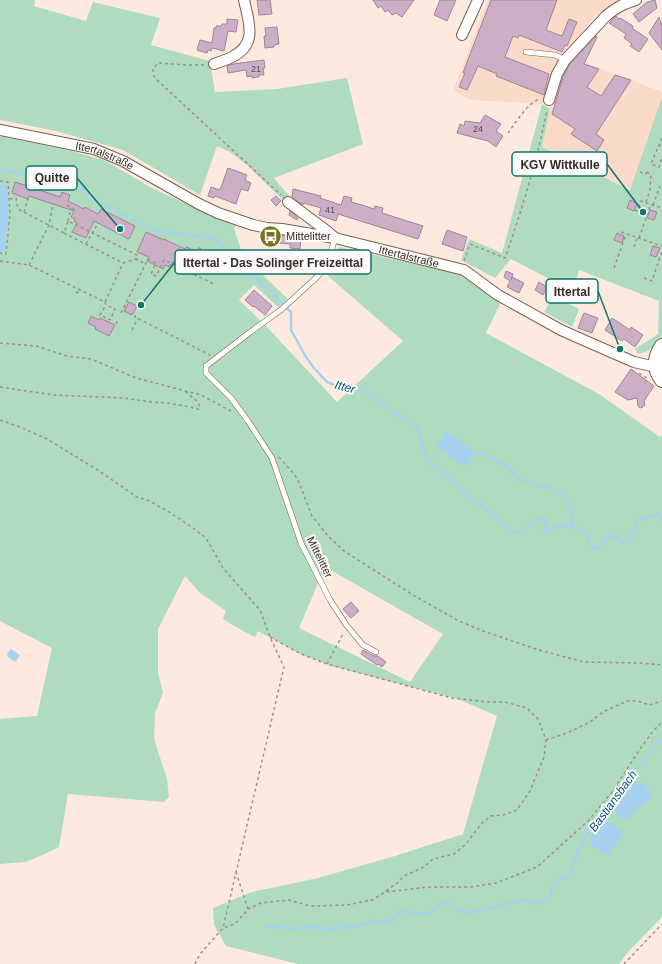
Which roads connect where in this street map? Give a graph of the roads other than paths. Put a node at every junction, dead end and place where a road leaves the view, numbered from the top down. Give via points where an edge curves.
1 (244, 0) edge
2 (478, 0) edge
3 (636, 0) edge
4 (462, 35) dead end
5 (526, 52) dead end
6 (565, 60) junction
7 (214, 64) road end
8 (549, 100) road end
9 (0, 130) edge
10 (288, 202) road end
11 (335, 238) junction
12 (662, 346) edge
13 (656, 367) junction
14 (658, 381) edge
15 (376, 652) dead end

1 - 7 street via 250,33 248,41 245,47 231,58
2 - 4 street
3 - 6 street via 618,6 609,13
5 - 6 lane
6 - 8 street via 557,74
9 - 11 street, Ittertalstraße via 94,149 123,161 199,204 253,225
10 - 11 street
11 - 13 street, Ittertalstraße via 464,270 498,295 561,330 634,362
11 - 15 lane, Mittelitter via 328,262 318,277 282,309 206,366 206,373 231,398 272,458 301,543 330,600 363,645
12 - 13 main road via 657,355
13 - 14 main road

